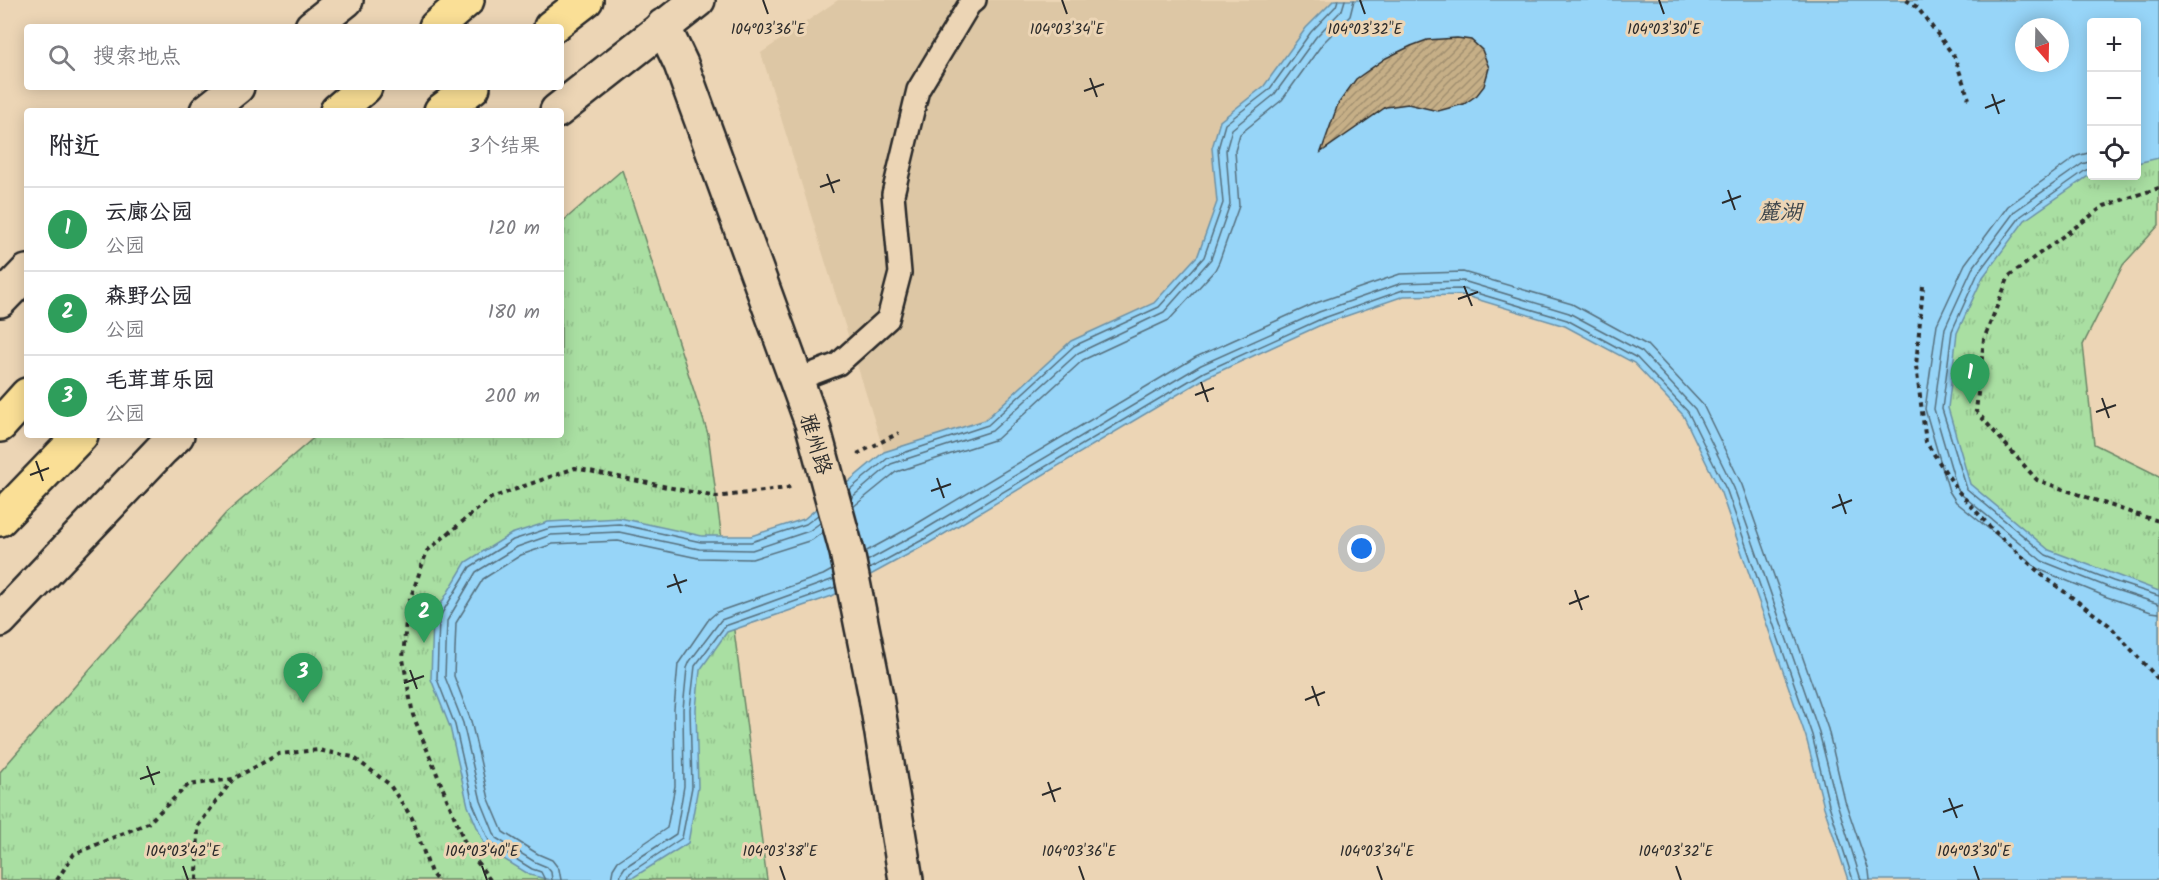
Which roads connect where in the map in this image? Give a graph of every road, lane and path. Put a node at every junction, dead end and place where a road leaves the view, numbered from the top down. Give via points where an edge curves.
1 (346, 0) edge
2 (467, 0) edge
3 (586, 0) edge
4 (698, 0) edge
5 (975, 0) edge
6 (1906, 0) edge
7 (316, 24) edge
8 (439, 24) edge
9 (555, 24) edge
10 (663, 26) junction
11 (233, 90) edge
12 (362, 90) edge
13 (468, 90) edge
14 (1969, 99) dead end
15 (211, 108) edge
16 (340, 108) edge
17 (445, 108) edge
18 (561, 108) edge
19 (2159, 188) edge
20 (24, 275) edge
21 (1923, 286) dead end
22 (0, 300) edge
23 (796, 380) junction
24 (24, 398) edge
25 (0, 425) edge
26 (899, 433) dead end
27 (78, 438) edge
28 (174, 438) edge
29 (848, 458) dead end
30 (797, 483) dead end
31 (0, 519) edge
32 (2159, 521) edge
33 (0, 620) edge
34 (2159, 680) edge
35 (233, 779) junction
36 (57, 880) edge
37 (197, 880) edge
38 (437, 880) edge
39 (490, 880) edge
40 (906, 880) edge

1 - 7 street
2 - 8 highway
3 - 9 highway
4 - 10 street
5 - 23 lane via 918,90 892,194 900,273 888,319 838,364
6 - 14 path via 1917,7 1954,56
10 - 18 street
10 - 23 street, 雅州路 via 681,64
11 - 15 street
12 - 16 highway
13 - 17 highway
19 - 32 path via 2104,206 2009,276 1984,339 1976,411 2037,480
20 - 22 street
21 - 34 path via 1916,366 1926,442 1958,491 1991,528 2042,575 2109,625
23 - 40 street, 雅州路, bridge via 812,423 847,552
24 - 25 highway
26 - 29 path
27 - 31 highway
28 - 33 street
30 - 39 path via 787,488 716,497 575,468 490,498 427,551 407,608 403,659 413,715 467,848
35 - 36 path via 188,785 148,823 74,854
35 - 37 path via 198,826
35 - 38 path via 279,754 318,750 353,757 389,784 412,818

